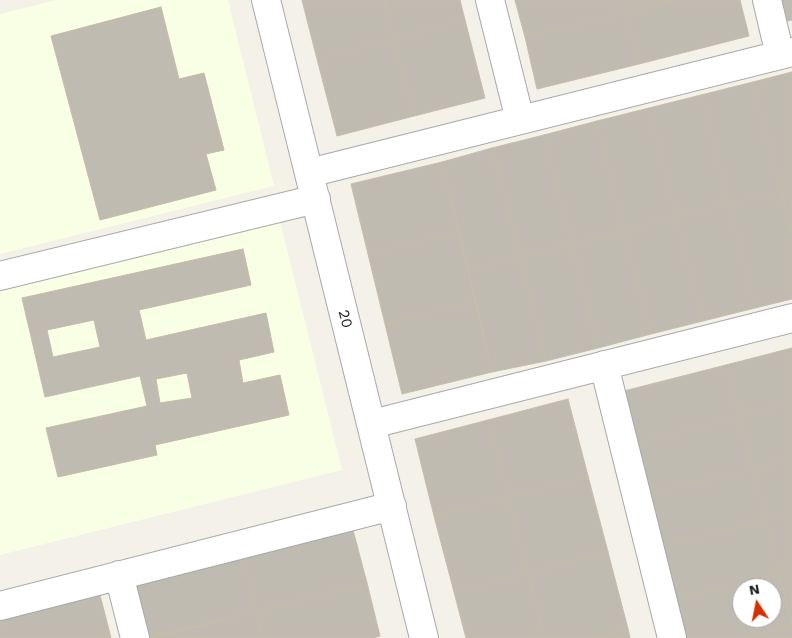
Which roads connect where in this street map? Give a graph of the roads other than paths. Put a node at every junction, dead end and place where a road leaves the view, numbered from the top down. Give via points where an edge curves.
1 (266, 0) edge
2 (490, 0) edge
3 (766, 0) edge
4 (786, 54) edge
5 (520, 120) junction
6 (312, 186) junction
7 (0, 276) edge
8 (792, 318) edge
9 (604, 365) junction
10 (372, 424) junction
11 (392, 506) junction
12 (119, 575) junction
13 (0, 606) edge
14 (135, 638) edge
15 (424, 638) edge
16 (672, 638) edge

1 - 6 street, 20
2 - 5 street
3 - 4 street
4 - 5 street
5 - 6 street
6 - 7 street
6 - 10 street, 20
8 - 9 street
9 - 10 street
9 - 16 street
10 - 11 street, 20
11 - 12 street
11 - 15 street, 20
12 - 13 street
12 - 14 street

